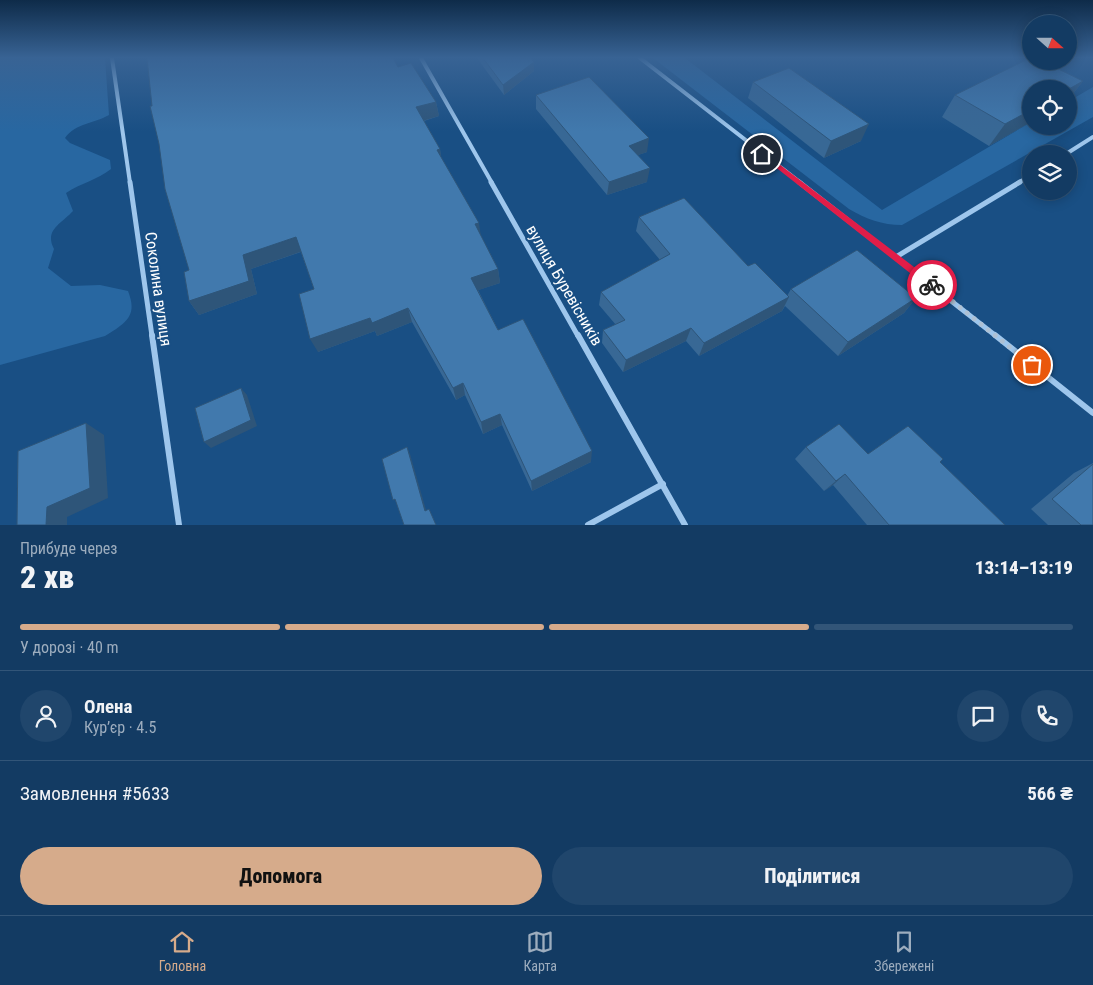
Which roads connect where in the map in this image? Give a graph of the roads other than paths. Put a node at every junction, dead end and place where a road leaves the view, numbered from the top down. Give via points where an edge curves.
1 (116, 82) edge
2 (435, 82) edge
3 (672, 82) edge
4 (1093, 137) edge
5 (1077, 147) edge
6 (1022, 180) edge
7 (896, 257) junction
8 (1093, 413) edge
9 (663, 484) junction
10 (179, 525) edge
11 (588, 525) edge
12 (685, 525) edge

1 - 10 street, Соколина вулиця
2 - 9 street, вулиця Буревісників
3 - 7 street
4 - 5 street
6 - 7 street
7 - 8 street
9 - 11 street
9 - 12 street, вулиця Буревісників

